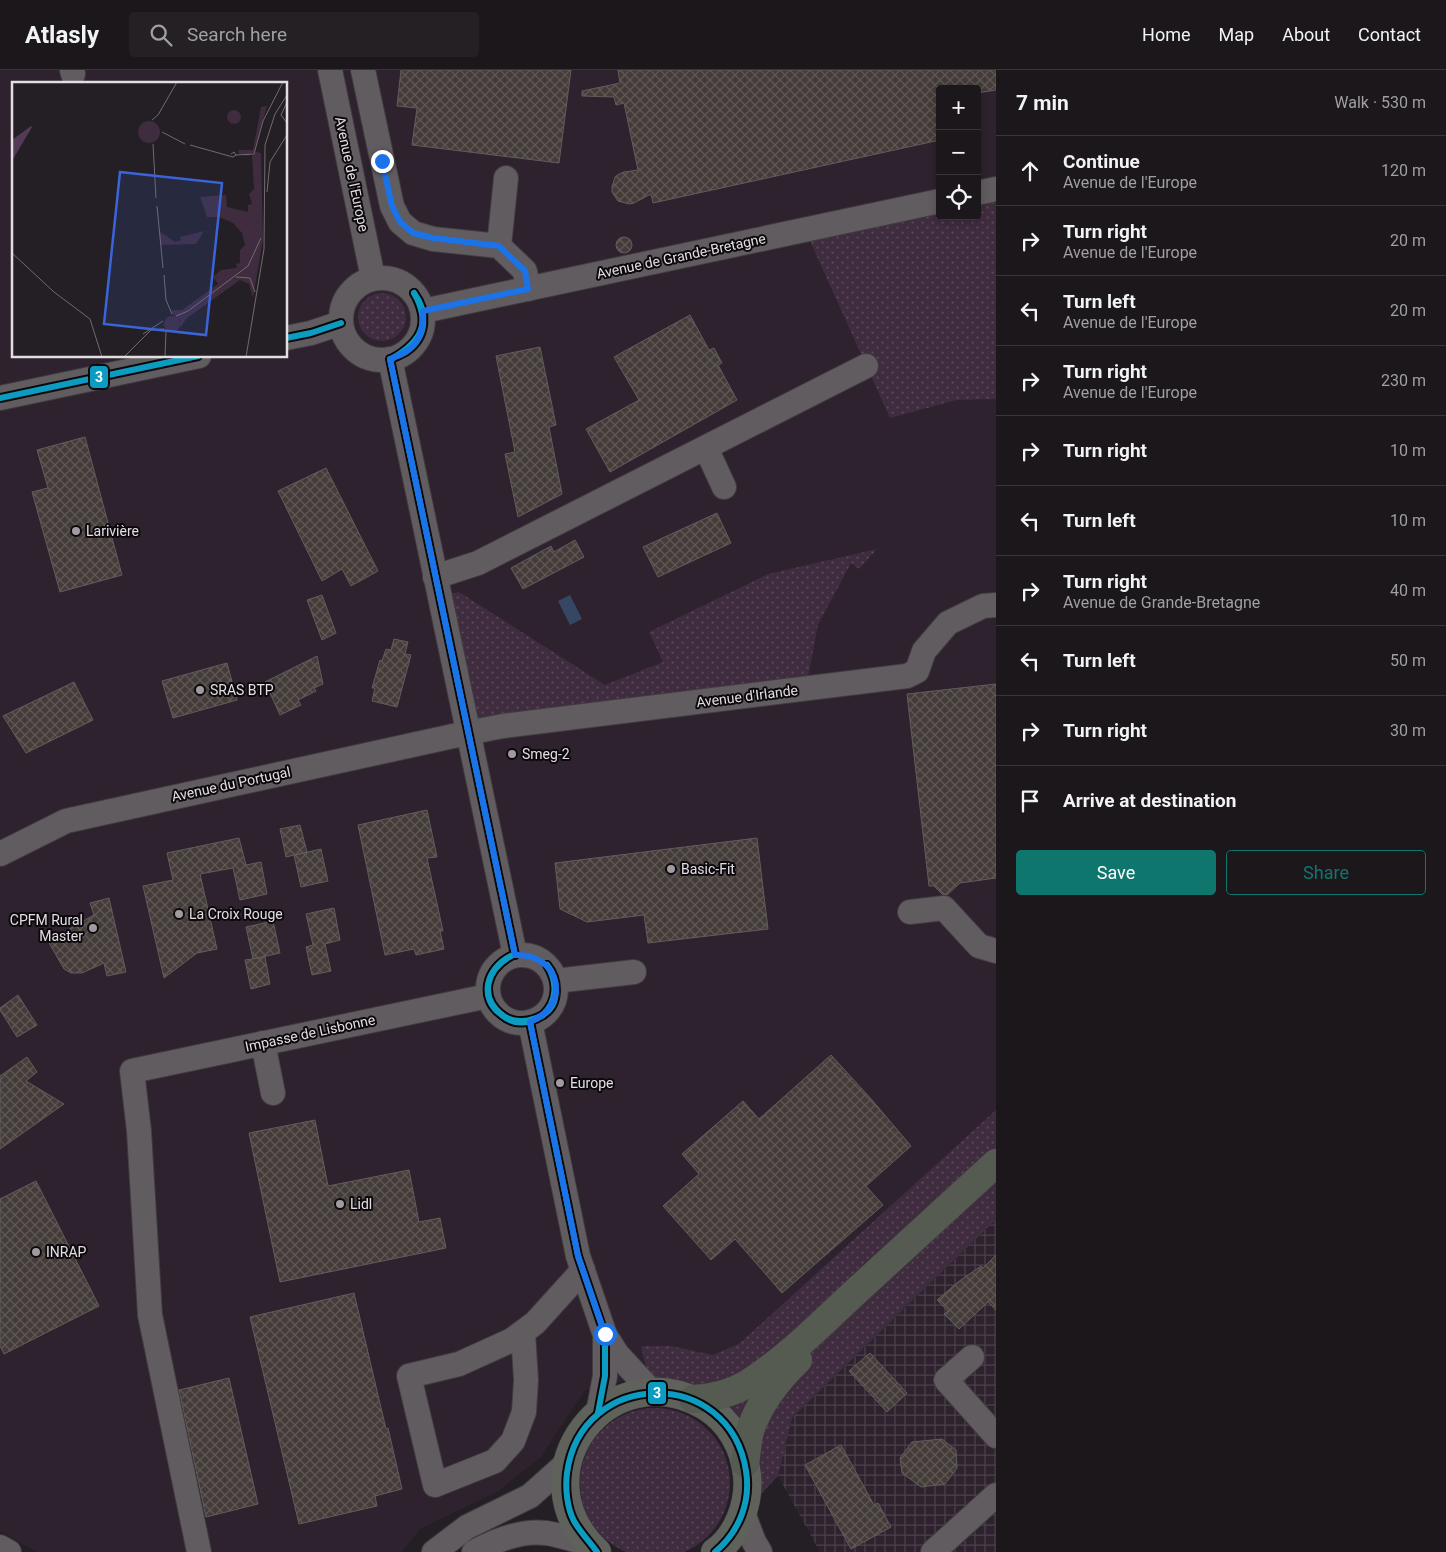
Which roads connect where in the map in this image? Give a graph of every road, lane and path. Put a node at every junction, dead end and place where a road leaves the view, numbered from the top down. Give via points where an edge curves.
1 (330, 70) edge
2 (363, 70) edge
3 (506, 178) dead end
4 (996, 189) edge
5 (981, 192) edge
6 (936, 202) edge
7 (499, 246) junction
8 (373, 278) junction
9 (526, 280) junction
10 (423, 311) junction
11 (341, 323) junction
12 (288, 338) edge
13 (190, 358) edge
14 (390, 359) junction
15 (866, 366) dead end
16 (0, 398) edge
17 (706, 448) junction
18 (724, 487) dead end
19 (435, 577) junction
20 (996, 605) edge
21 (467, 733) junction
22 (0, 854) edge
23 (910, 912) dead end
24 (996, 951) edge
25 (515, 955) junction
26 (634, 972) dead end
27 (555, 981) junction
28 (488, 996) junction
29 (530, 1022) junction
30 (263, 1043) junction
31 (273, 1093) dead end
32 (996, 1162) edge
33 (996, 1176) edge
34 (583, 1270) junction
35 (523, 1332) junction
36 (605, 1334) junction
37 (494, 1348) junction
38 (972, 1357) dead end
39 (525, 1365) junction
40 (652, 1392) junction
41 (693, 1399) junction
42 (598, 1413) junction
43 (996, 1436) edge
44 (567, 1462) junction
45 (746, 1463) junction
46 (996, 1495) edge
47 (742, 1512) junction
48 (0, 1547) edge
49 (593, 1548) edge
50 (9, 1552) edge
51 (199, 1552) edge
52 (434, 1552) edge
53 (474, 1552) edge
54 (715, 1552) edge
55 (760, 1552) edge
56 (933, 1552) edge

1 - 8 street, Avenue de l'Europe
2 - 7 street via 392,206 400,222 413,233 433,238
3 - 7 street
4 - 5 street
6 - 9 street, Avenue de Grande-Bretagne
7 - 9 street
8 - 10 street via 405,284 419,298
8 - 11 street via 352,290 341,311
9 - 10 street, Avenue de Grande-Bretagne
10 - 14 street via 420,336 402,355
11 - 12 street
11 - 14 street via 344,336 363,356 376,360
13 - 16 street
14 - 19 street
15 - 17 street
17 - 18 street
17 - 19 street via 478,563
19 - 21 street
20 - 21 street, Avenue d'Irlande via 983,606 948,623 924,651 917,671 907,676
21 - 22 street, Avenue du Portugal via 66,820
21 - 25 street
23 - 24 street via 944,908 979,946
25 - 27 street via 526,954 540,960 551,971
25 - 28 street via 496,965 490,974
26 - 27 street
27 - 29 street via 556,992 548,1011
28 - 29 street via 492,1006 508,1020
28 - 30 street, Impasse de Lisbonne
29 - 34 street
30 - 31 street
30 - 51 street, Impasse de Lisbonne via 132,1070 139,1131 150,1316
32 - 41 highway via 767,1370 724,1394
33 - 45 highway via 792,1366 757,1412 749,1433
34 - 35 street
34 - 36 street
35 - 37 street
35 - 39 street
36 - 40 street via 617,1354
36 - 42 street via 605,1376
37 - 39 street
37 - 39 street via 459,1364 409,1376 435,1485 495,1461 513,1441 524,1412
38 - 43 street via 946,1380
40 - 41 main road
40 - 42 main road via 623,1398
41 - 45 main road via 724,1422 734,1435
42 - 44 main road via 584,1427
44 - 49 main road via 565,1480 570,1514
44 - 52 street via 530,1496 467,1527
45 - 47 main road via 747,1488
46 - 56 street
47 - 54 main road via 733,1532
47 - 55 street
48 - 50 street
49 - 53 street via 546,1533 520,1533

